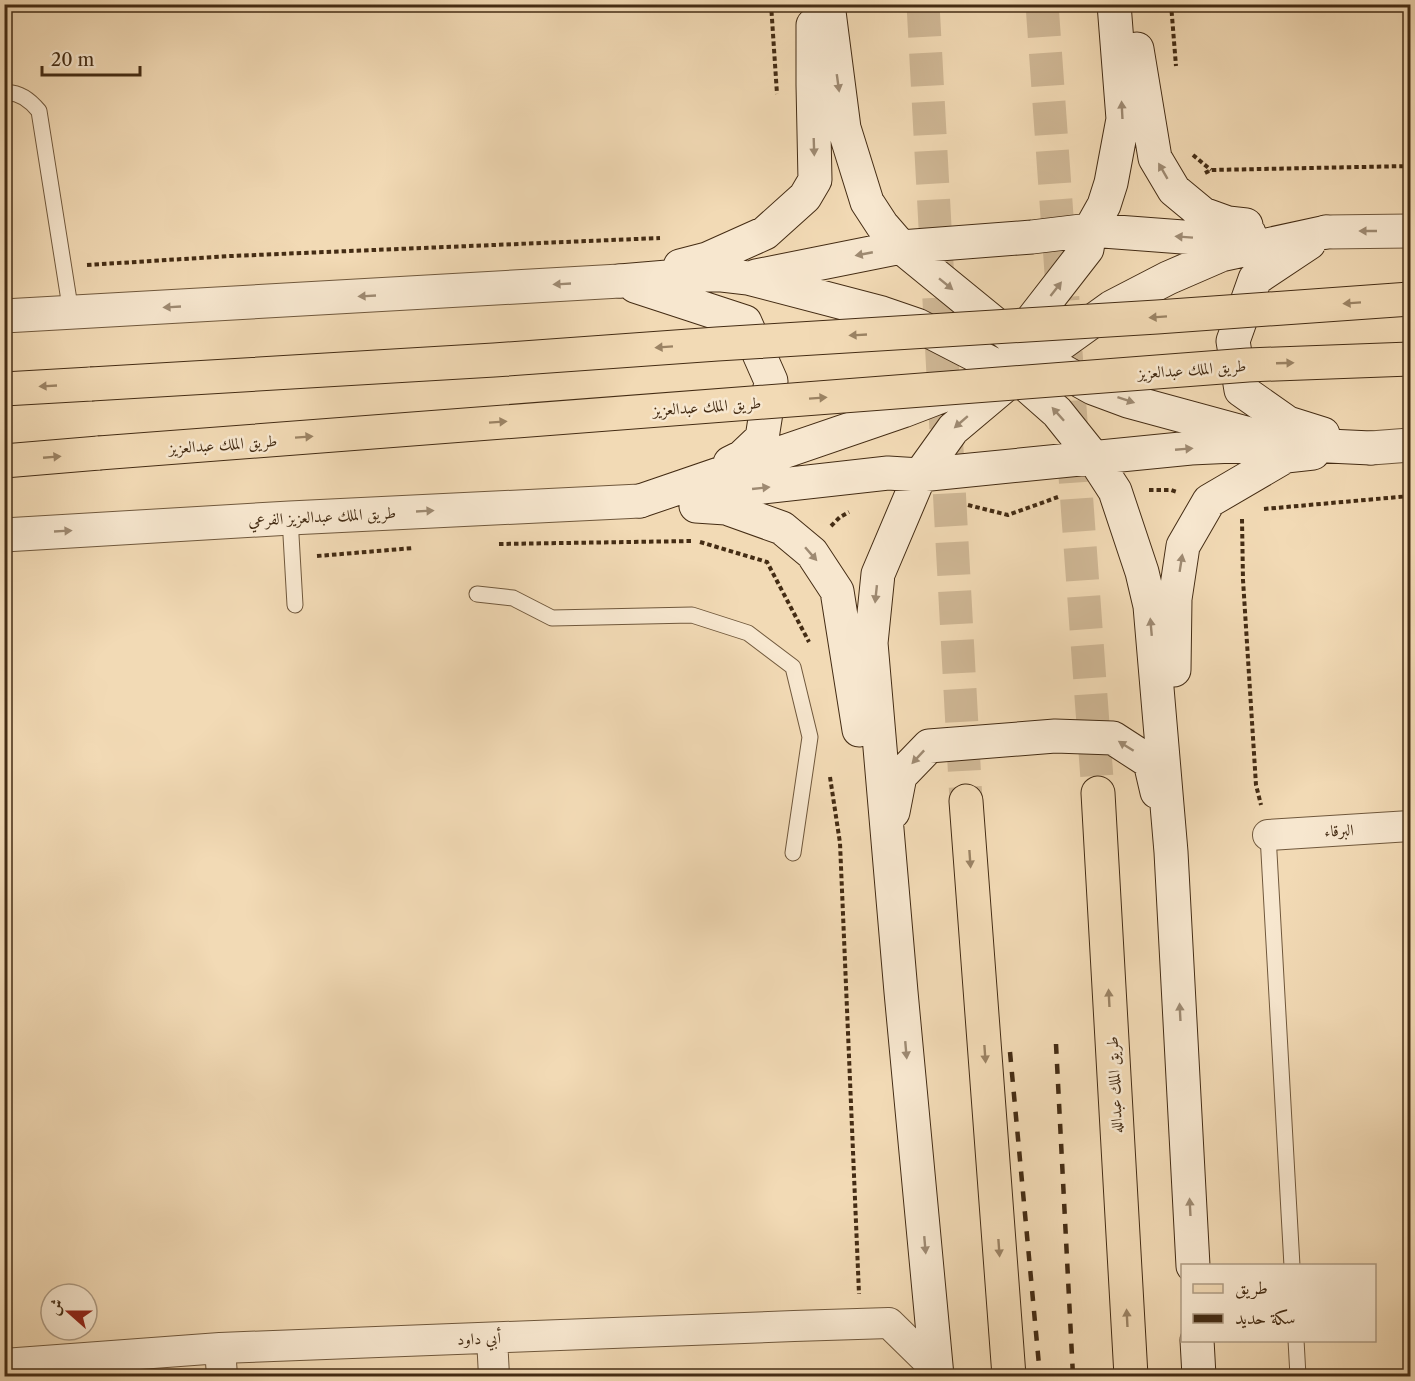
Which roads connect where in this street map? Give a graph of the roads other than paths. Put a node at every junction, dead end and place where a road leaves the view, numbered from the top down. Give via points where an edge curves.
1 (813, 4) edge
2 (828, 4) edge
3 (1114, 4) edge
4 (1130, 4) edge
5 (4, 93) edge
6 (1090, 230) junction
7 (1410, 231) edge
8 (1326, 232) junction
9 (900, 247) junction
10 (748, 278) junction
11 (620, 281) junction
12 (1410, 299) edge
13 (71, 313) junction
14 (4, 316) edge
15 (1410, 358) edge
16 (1017, 360) junction
17 (4, 389) edge
18 (1286, 444) junction
19 (1410, 445) edge
20 (1371, 448) junction
21 (1093, 457) junction
22 (4, 461) edge
23 (920, 475) junction
24 (640, 501) junction
25 (290, 518) junction
26 (4, 535) edge
27 (477, 594) dead end
28 (296, 605) dead end
29 (1098, 793) tunnel mouth
30 (966, 801) tunnel mouth
31 (1410, 826) edge
32 (1268, 835) joint
33 (1171, 852) junction
34 (793, 853) dead end
35 (901, 992) junction
36 (1193, 1264) edge
37 (1292, 1264) edge
38 (492, 1338) junction
39 (1197, 1342) edge
40 (1296, 1342) edge
41 (221, 1362) edge
42 (4, 1364) edge
43 (937, 1373) edge
44 (494, 1377) edge
45 (1008, 1377) edge
46 (1131, 1377) edge
47 (1199, 1377) edge
48 (1298, 1377) edge

1 -> 11 main road via 815,180 805,197 765,233 707,259
2 -> 9 main road via 844,128 867,202
6 -> 3 main road via 1111,183 1123,119
8 -> 4 main road via 1228,223 1203,214 1174,190 1155,158
5 - 13 lane via 13,92 29,100 39,111
8 -> 6 main road via 1196,238
6 - 9 main road
16 -> 6 main road via 1087,249
7 -> 8 main road
8 - 16 main road via 1221,255 1196,265
8 - 20 main road via 1255,279 1233,341 1241,390 1288,423
9 -> 10 main road
9 -> 16 main road
10 - 11 main road via 691,275
10 - 16 main road via 882,313
11 -> 13 main road
11 - 24 main road via 745,322 771,381 762,438 742,458
12 -> 17 main road, bridge
13 - 14 main road
22 -> 15 main road, طريق الملك عبدالعزيز, bridge via 1248,364
16 -> 18 main road via 1128,401
21 -> 16 main road
16 -> 23 main road via 953,429
16 - 24 main road via 942,396
18 - 20 main road
21 -> 18 main road
19 - 20 main road
33 -> 20 main road via 1175,599 1183,546 1209,501 1286,456
21 - 23 main road
33 -> 21 main road via 1147,595 1115,491
24 -> 23 main road via 888,472
23 -> 35 main road via 878,574 871,643
25 -> 24 main road, طريق الملك عبدالعزيز الفرعي
24 -> 35 main road via 726,508 782,528 812,553 837,591
26 -> 25 main road, طريق الملك عبدالعزيز الفرعي
25 - 28 lane
27 - 34 lane via 513,598 552,618 692,615 748,633 793,667 810,738
46 -> 29 main road, طريق الملك عبدالله
30 -> 45 main road
31 - 32 street, البرقاء
32 - 37 lane
33 -> 35 main road via 1150,762 1113,738 1055,736 929,746 900,776 893,808
36 -> 33 main road
35 -> 43 main road
38 - 41 street, أبي داود
38 - 43 street, أبي داود via 889,1323
38 - 44 street
39 - 47 main road
40 - 48 lane
41 - 42 street, أبي داود

